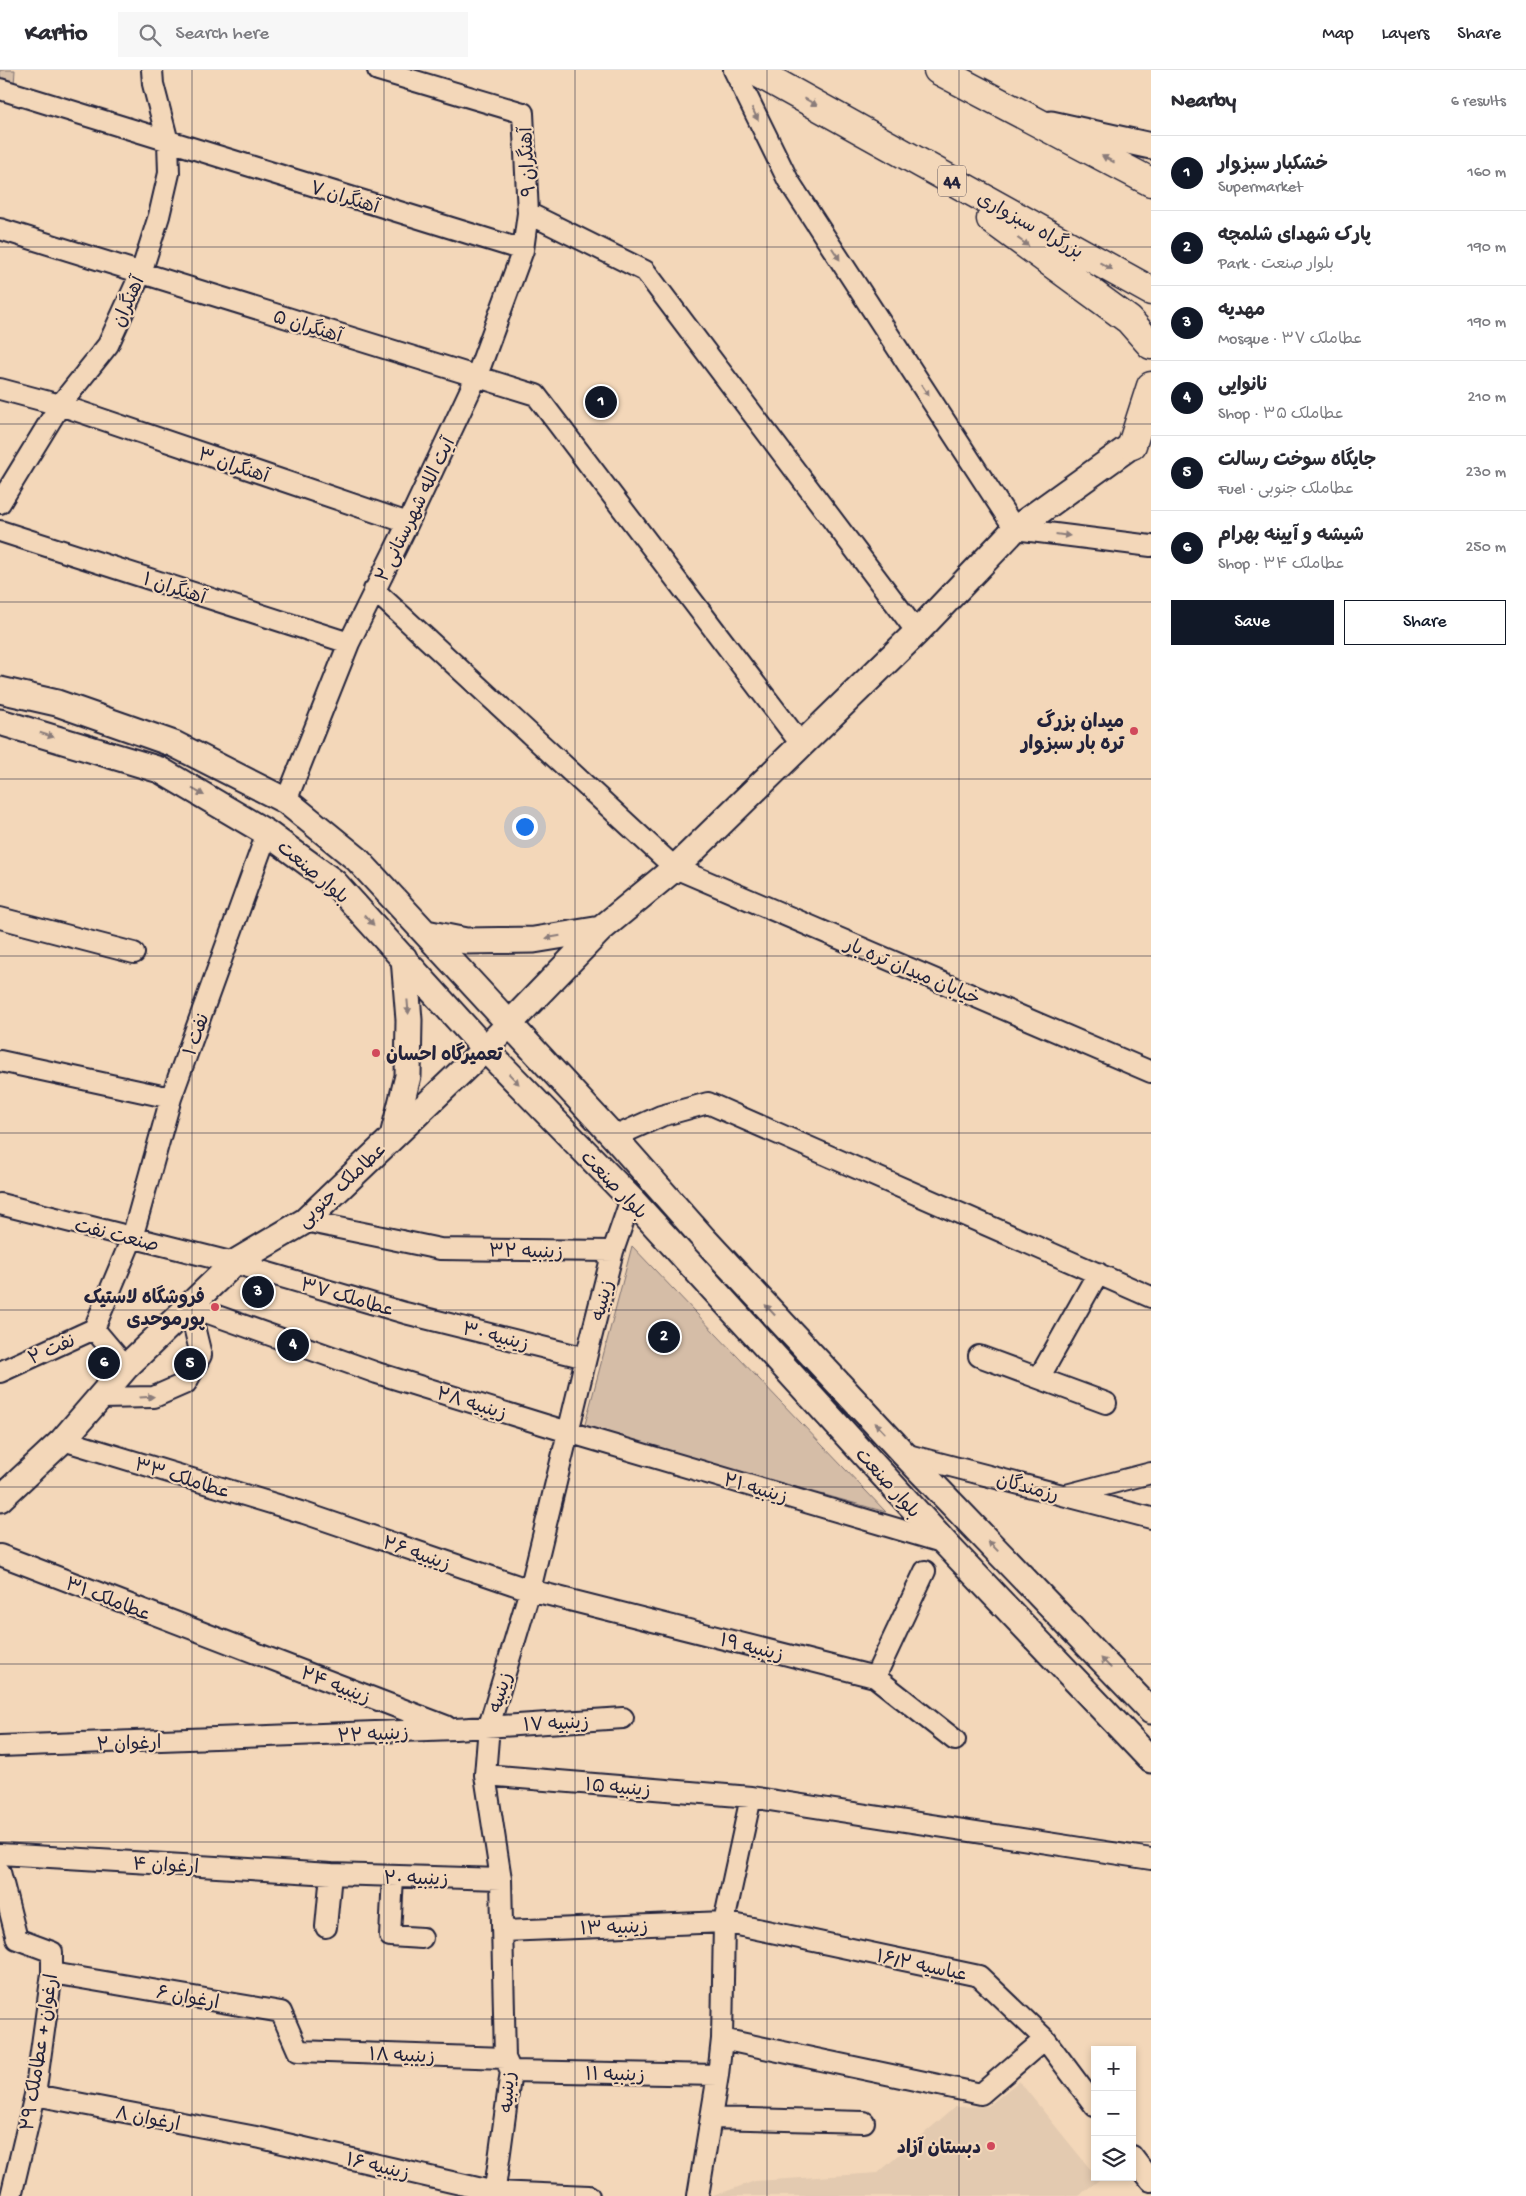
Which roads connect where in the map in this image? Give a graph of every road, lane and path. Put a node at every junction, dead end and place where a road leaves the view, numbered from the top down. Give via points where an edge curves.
1 (152, 70) edge
2 (378, 70) edge
3 (734, 70) edge
4 (753, 70) edge
5 (938, 70) edge
6 (0, 89) edge
7 (1035, 120) junction
8 (168, 142) junction
9 (1151, 146) edge
10 (899, 151) junction
11 (1151, 182) edge
12 (528, 212) junction
13 (0, 229) edge
14 (523, 250) junction
15 (141, 273) junction
16 (1151, 291) edge
17 (1151, 345) edge
18 (476, 378) junction
19 (1151, 386) edge
20 (0, 389) edge
21 (60, 405) junction
22 (1141, 439) edge
23 (0, 504) edge
24 (408, 523) junction
25 (1015, 529) junction
26 (0, 531) edge
27 (1151, 546) edge
28 (374, 590) junction
29 (917, 632) junction
30 (350, 643) junction
31 (0, 690) edge
32 (0, 722) edge
33 (801, 744) junction
34 (286, 801) junction
35 (267, 833) junction
36 (357, 859) junction
37 (675, 868) junction
38 (334, 882) junction
39 (0, 918) edge
40 (601, 928) junction
41 (426, 933) junction
42 (134, 953) dead end
43 (404, 958) junction
44 (509, 1024) junction
45 (485, 1049) junction
46 (0, 1061) edge
47 (1151, 1072) edge
48 (171, 1098) junction
49 (393, 1136) junction
50 (614, 1137) junction
51 (631, 1199) junction
52 (0, 1204) edge
53 (305, 1221) junction
54 (132, 1238) junction
55 (704, 1239) junction
56 (613, 1252) junction
57 (685, 1257) junction
58 (234, 1263) junction
59 (1098, 1274) junction
60 (1151, 1297) edge
61 (189, 1306) junction
62 (405, 1313) joint
63 (94, 1329) junction
64 (979, 1356) dead end
65 (586, 1358) junction
66 (126, 1366) junction
67 (0, 1372) edge
68 (1039, 1378) junction
69 (99, 1398) junction
70 (1106, 1404) dead end
71 (568, 1432) junction
72 (63, 1440) junction
73 (904, 1454) junction
74 (1151, 1473) edge
75 (1063, 1496) junction
76 (0, 1499) edge
77 (304, 1513) joint
78 (1151, 1518) edge
79 (945, 1543) junction
80 (0, 1555) edge
81 (925, 1571) dead end
82 (530, 1590) junction
83 (218, 1640) joint
84 (874, 1676) junction
85 (1124, 1682) junction
86 (1100, 1704) junction
87 (1151, 1711) edge
88 (623, 1718) dead end
89 (489, 1726) junction
90 (455, 1729) junction
91 (257, 1738) joint
92 (955, 1740) dead end
93 (0, 1746) edge
94 (1151, 1760) edge
95 (484, 1775) junction
96 (750, 1797) junction
97 (0, 1854) edge
98 (1151, 1859) edge
99 (0, 1872) edge
100 (331, 1874) junction
101 (393, 1876) junction
102 (502, 1879) junction
103 (724, 1922) junction
104 (326, 1927) dead end
105 (504, 1931) junction
106 (9, 1935) edge
107 (422, 1938) dead end
108 (52, 1972) junction
109 (722, 2039) junction
110 (1045, 2039) junction
111 (298, 2051) joint
112 (508, 2065) junction
113 (718, 2076) junction
114 (34, 2095) junction
115 (1091, 2101) edge
116 (711, 2118) junction
117 (864, 2122) dead end
118 (261, 2138) joint
119 (1136, 2161) edge
120 (1151, 2181) edge
121 (495, 2194) edge
122 (11, 2196) edge
123 (589, 2196) edge
124 (698, 2196) edge

1 - 8 street, آهنگران
2 - 12 street, آهنگران ۹ via 523,113
3 -> 25 street via 788,180
4 -> 10 highway, بزرگراه سبزواری / 44
5 - 7 highway
6 - 8 street, آهنگران ۷
7 - 9 main road
11 -> 7 highway
8 - 14 street, آهنگران ۷
8 - 15 street, آهنگران via 168,173 159,216
10 -> 16 highway, بزرگراه سبزواری / 44
10 -> 17 highway via 1129,320
12 - 14 street, آیت الله شهرستانی ۲
12 - 29 street via 645,271
13 - 15 street, آهنگران ۵
14 - 18 street, آیت الله شهرستانی ۲
15 - 18 street, آهنگران ۵
15 - 21 street, آهنگران via 108,345
18 - 24 street, آیت الله شهرستانی ۲
18 - 33 street, آهنگران ۵ via 536,395
19 - 22 highway
20 - 21 street, آهنگران ۳
21 - 23 street, آهنگران
21 - 24 street, آهنگران ۳
22 - 25 main road, عطاملک جنوبی
24 - 28 street, آیت الله شهرستانی ۲
25 -> 27 street
25 - 29 main road, عطاملک جنوبی
26 - 30 street, آهنگران ۱
28 - 30 street, آیت الله شهرستانی ۲
28 - 37 street, خیابان میدان تره بار
29 - 33 main road, عطاملک جنوبی
30 - 34 street, آیت الله شهرستانی ۲
31 - 34 main road, بلوار صنعت via 57,703 174,744
32 -> 35 main road, بلوار صنعت via 160,770
33 - 37 main road, عطاملک جنوبی
34 - 36 main road, بلوار صنعت
35 - 38 main road, بلوار صنعت
35 - 48 street, نفت ۱
36 - 38 main road
36 - 41 main road, بلوار صنعت
37 - 40 main road, عطاملک جنوبی
37 - 47 street, خیابان میدان تره بار
38 -> 43 main road, بلوار صنعت
39 - 42 street
40 -> 41 main road via 534,940 466,941
40 - 44 main road, عطاملک جنوبی
41 - 44 main road, بلوار صنعت
43 - 45 main road, بلوار صنعت
43 -> 49 main road via 409,1020 408,1076
44 - 45 main road, عطاملک جنوبی
44 - 50 main road, بلوار صنعت
45 - 49 main road, عطاملک جنوبی
45 -> 51 main road, بلوار صنعت
46 - 48 street
48 - 54 street, نفت ۱
49 - 53 main road, عطاملک جنوبی
50 - 55 main road, بلوار صنعت
50 - 59 street via 661,1116 708,1103
51 - 56 street, زینبیه
51 - 57 main road, بلوار صنعت
52 - 54 street, صنعت نفت
53 - 56 street, زینبیه ۳۲ via 440,1249
53 - 58 main road, عطاملک جنوبی
54 - 58 street, صنعت نفت
54 - 63 street, نفت ۲
55 - 57 main road
73 -> 55 main road, بلوار صنعت
56 - 65 street, زینبیه
57 - 79 main road, بلوار صنعت
58 - 61 main road, عطاملک جنوبی
58 - 62 street, عطاملک ۳۷
59 - 60 street
59 - 68 street
61 - 66 main road, عطاملک جنوبی
69 -> 61 street via 154,1397 186,1383 201,1354
61 - 71 street, زینبیه ۲۸ via 377,1373
62 - 65 street, زینبیه ۳۰
63 - 66 street
63 - 67 street, نفت ۲
64 - 68 street
65 - 71 street, زینبیه
66 - 69 main road, عطاملک جنوبی
68 - 70 street
69 - 72 main road, عطاملک جنوبی
71 - 79 street, زینبیه ۲۱
71 - 82 street, زینبیه
72 - 76 main road, عطاملک جنوبی
72 - 77 street, عطاملک ۳۳
73 - 75 street, رزمندگان
85 -> 73 main road, بلوار صنعت
74 - 75 street
75 - 78 street, رزمندگان
77 - 82 street, زینبیه ۲۶
79 - 86 main road, بلوار صنعت
80 - 83 street, عطاملک ۳۱
81 - 84 street
82 - 84 street, زینبیه ۱۹
82 - 89 street, زینبیه
83 - 90 street, زینبیه ۲۴
84 - 92 street, زینبیه ۱۹
85 - 86 main road
85 - 87 main road, بلوار صنعت
86 - 94 main road, بلوار صنعت
88 - 89 street, زینبیه ۱۷
89 - 90 street, زینبیه ۲۲
89 - 95 street, زینبیه
90 - 91 street, زینبیه ۲۲
91 - 93 street, ارغوان ۲
95 - 96 street, زینبیه ۱۵
95 - 102 street, زینبیه
96 - 98 street, زینبیه ۱۵
96 - 103 street
97 - 100 street, ارغوان ۴
99 - 106 street, ارغوان + عطاملک ۲۹
100 - 101 street, زینبیه ۲۰
100 - 104 street
101 - 102 street, زینبیه ۲۰
101 - 107 street via 390,1936
102 - 105 street, زینبیه
103 - 105 street, زینبیه ۱۳
103 - 109 street
103 - 110 street, عباسیه ۱۶/۲ via 979,1976
105 - 112 street, زینبیه
106 - 108 street, ارغوان + عطاملک ۲۹ via 52,1952
108 - 111 street, ارغوان ۶ via 281,2012
108 - 114 street, ارغوان + عطاملک ۲۹
109 - 110 street via 981,2094
109 - 113 street
110 - 115 street, عباسیه ۱۶/۲
111 - 112 street, زینبیه ۱۸
112 - 113 street, زینبیه ۱۱
112 - 121 street, زینبیه
113 - 116 street
114 - 118 street, ارغوان ۸
114 - 122 street, ارغوان + عطاملک ۲۹
116 - 117 street
116 - 124 street
118 - 121 street, زینبیه ۱۶
119 - 120 street
121 - 123 street, زینبیه ۱۶

